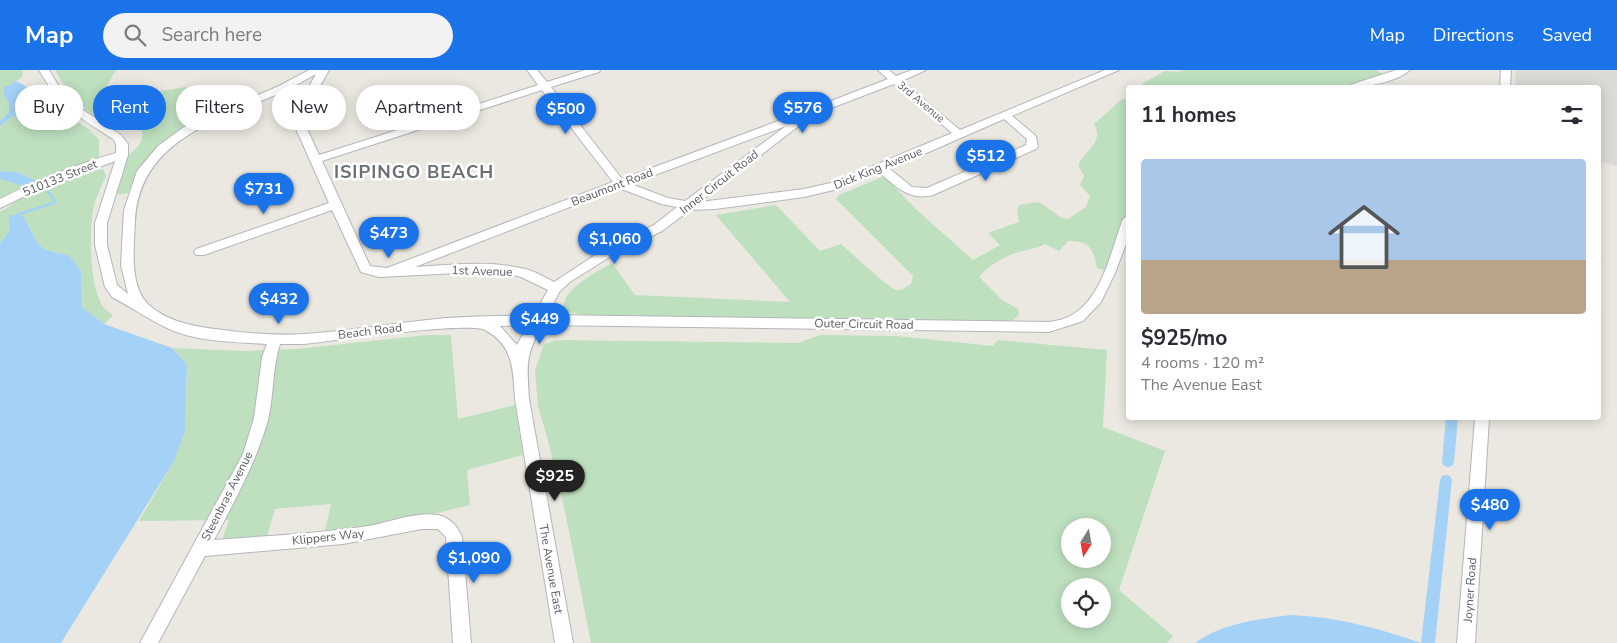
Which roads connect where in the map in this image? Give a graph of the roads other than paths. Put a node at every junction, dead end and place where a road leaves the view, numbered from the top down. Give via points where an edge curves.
1 (44, 70) edge
2 (317, 70) edge
3 (324, 70) edge
4 (532, 70) edge
5 (595, 70) edge
6 (883, 70) edge
7 (921, 70) edge
8 (1114, 70) edge
9 (1405, 70) edge
10 (1506, 70) edge
11 (895, 80) junction
12 (289, 85) edge
13 (315, 85) edge
14 (1364, 85) edge
15 (1504, 85) edge
16 (544, 86) junction
17 (272, 93) edge
18 (809, 113) junction
19 (1005, 115) junction
20 (303, 130) edge
21 (959, 134) junction
22 (122, 155) junction
23 (317, 159) junction
24 (882, 168) junction
25 (620, 184) junction
26 (23, 192) joint
27 (0, 204) edge
28 (337, 204) junction
29 (689, 206) junction
30 (1126, 227) edge
31 (200, 252) dead end
32 (387, 272) junction
33 (555, 288) junction
34 (144, 308) junction
35 (536, 320) junction
36 (482, 322) junction
37 (274, 339) junction
38 (520, 363) junction
39 (1482, 420) edge
40 (200, 549) junction
41 (150, 643) edge
42 (462, 643) edge
43 (564, 643) edge
44 (1466, 643) edge

1 - 22 street via 73,108 117,137 123,147
2 - 12 street
3 - 13 street
4 - 16 street
5 - 16 street
6 - 11 street, 3rd Avenue
7 - 11 street, Inner Circuit Road
8 - 19 street, Dick King Avenue
9 - 14 street
10 - 15 street
11 - 18 street, Inner Circuit Road
11 - 21 street, 3rd Avenue
16 - 23 street
16 - 25 street
17 - 34 street via 188,129 162,148 144,171 130,210 126,265 135,296
18 - 25 street, Beaumont Road
18 - 29 street, Inner Circuit Road
19 - 21 street, Dick King Avenue
19 - 24 street via 1032,138 1032,147 929,192 908,191
20 - 23 street, 1st Avenue
21 - 24 street, Dick King Avenue
22 - 26 street, 510133 Street
22 - 34 street, Beach Road via 101,223 101,245 111,287 117,294
23 - 28 street, 1st Avenue
24 - 29 street, Dick King Avenue via 822,190
25 - 29 street, Dick King Avenue via 665,201
25 - 32 street, Beaumont Road
26 - 27 street, 510133 Street
28 - 31 street
28 - 32 street, 1st Avenue via 363,266 369,271
29 - 33 street, Inner Circuit Road via 658,228 579,269
30 - 35 street, Outer Circuit Road via 1100,293 1090,307 1078,318 1049,327
32 - 33 street, 1st Avenue via 457,268 509,270 524,273
33 - 35 street, Inner Circuit Road
34 - 37 street, Beach Road via 172,325 194,331
35 - 36 street, Beach Road
35 - 38 street, The Avenue East
36 - 37 street, Beach Road
36 - 38 street via 501,332
37 - 40 street, Steenbras Avenue via 255,439
38 - 43 street, The Avenue East via 522,399
39 - 44 street, Joyner Road
40 - 41 street, Steenbras Avenue
40 - 42 street, Klippers Way via 366,534 440,523 454,537

